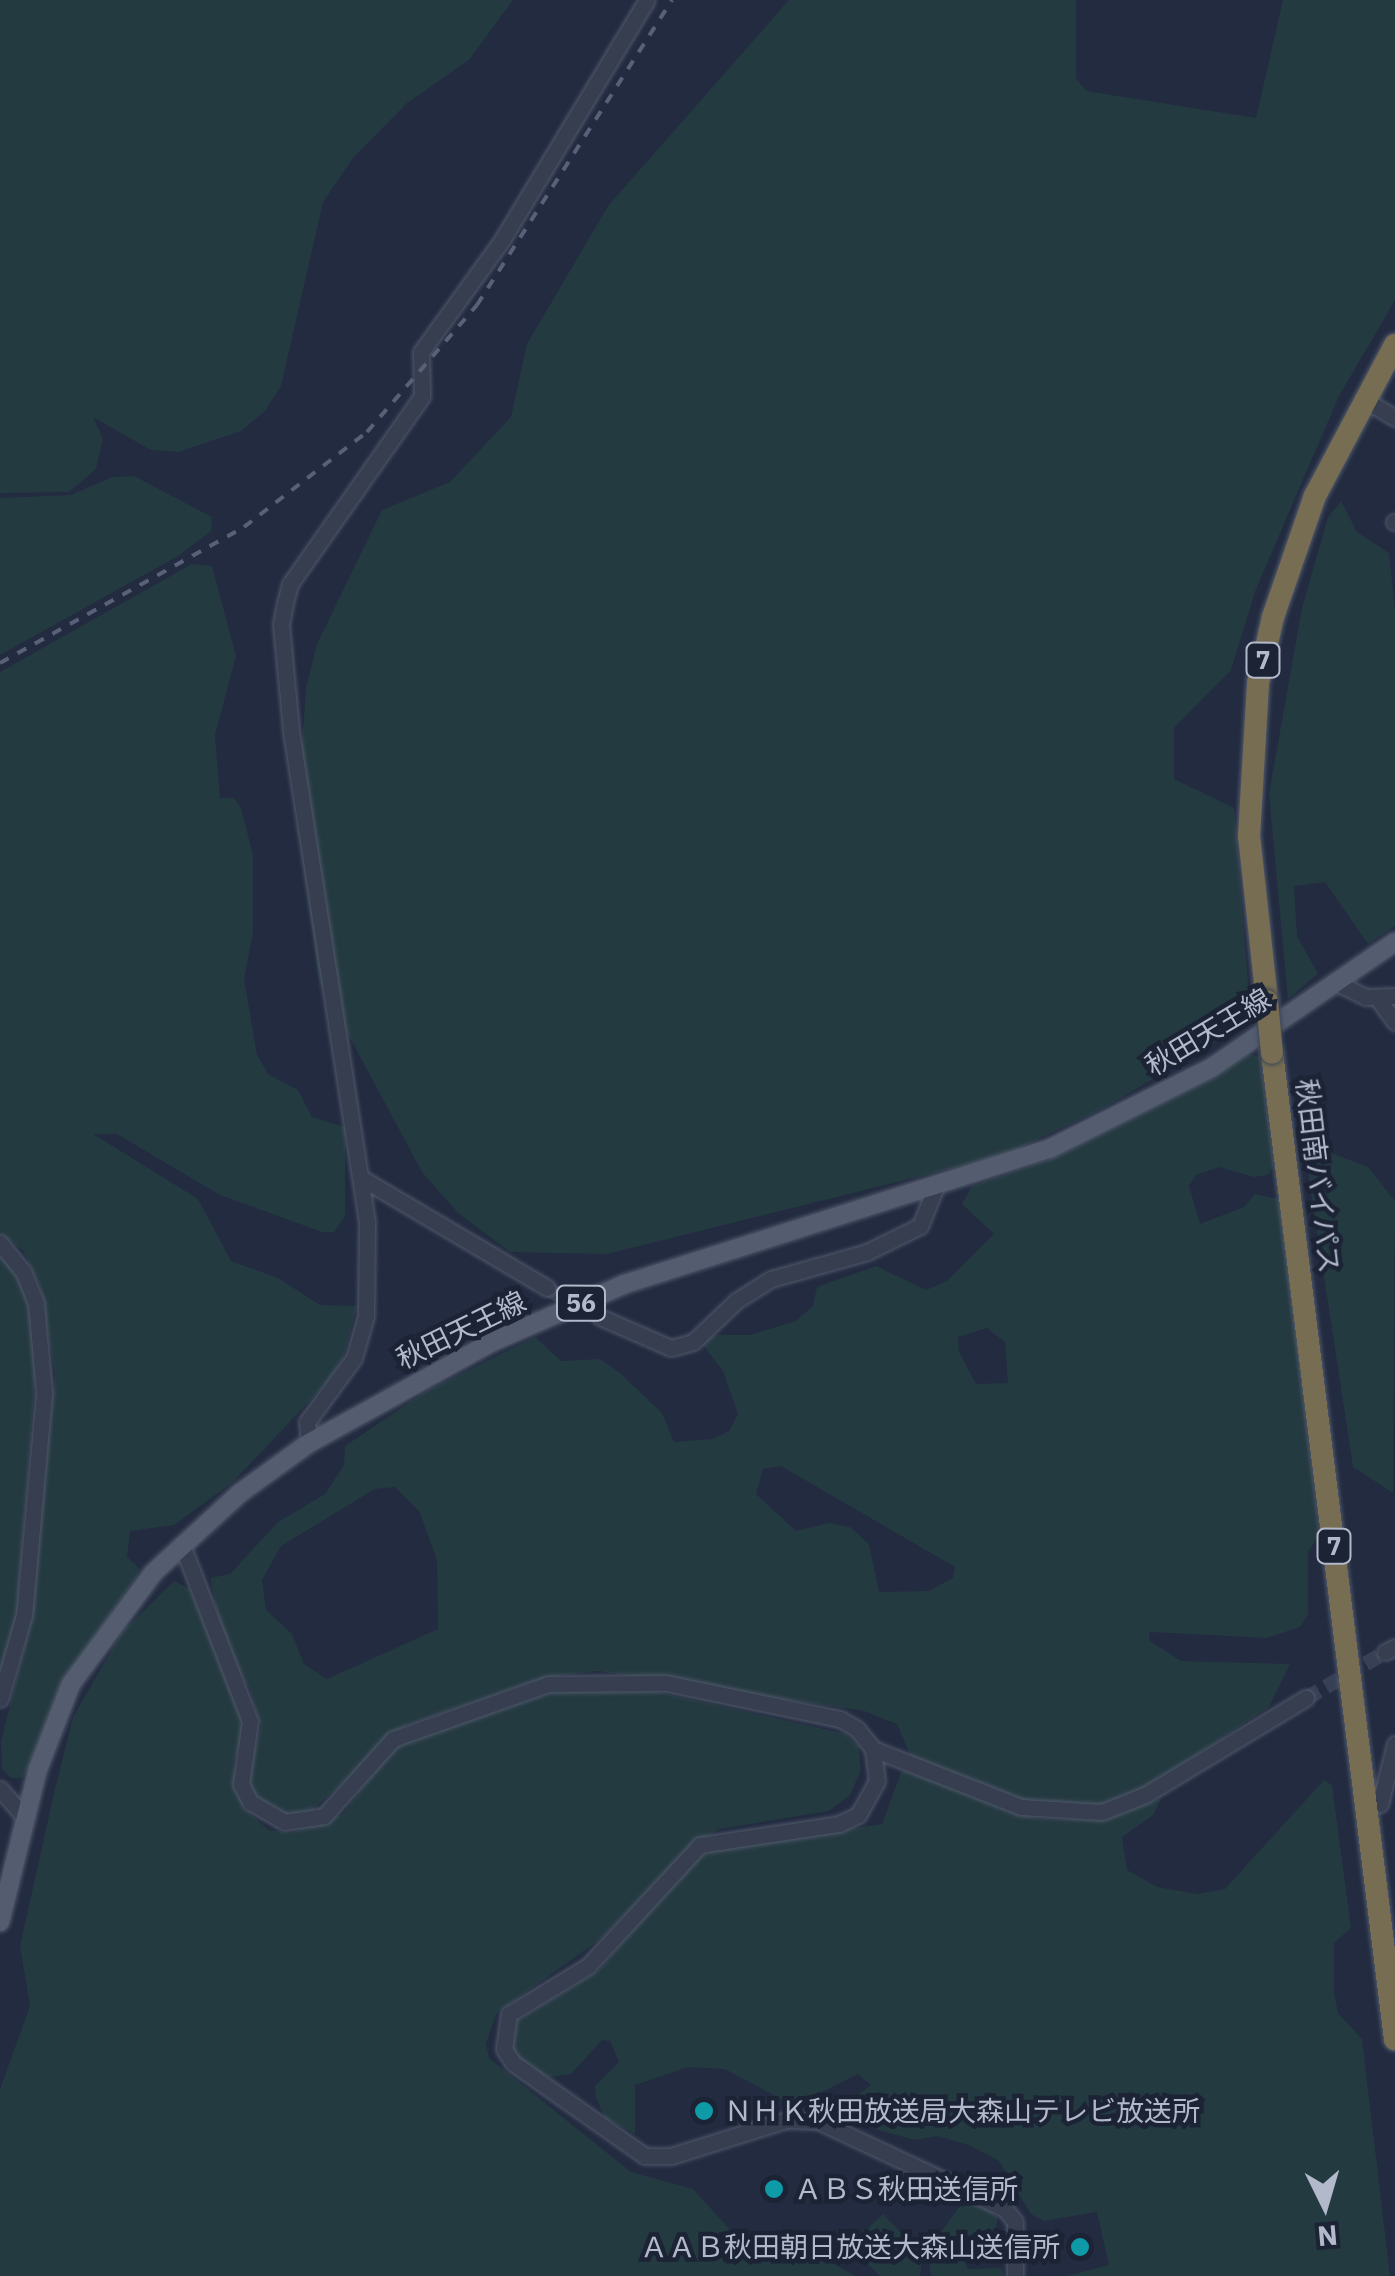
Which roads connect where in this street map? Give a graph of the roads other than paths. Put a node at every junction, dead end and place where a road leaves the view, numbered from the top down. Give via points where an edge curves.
1 (647, 0) edge
2 (1395, 345) edge
3 (1364, 400) junction
4 (1395, 418) edge
5 (1395, 942) edge
6 (1337, 984) junction
7 (1395, 996) edge
8 (1378, 999) junction
9 (1395, 1022) edge
10 (363, 1179) junction
11 (934, 1190) junction
12 (0, 1243) edge
13 (547, 1288) tunnel mouth
14 (600, 1317) tunnel mouth
15 (309, 1444) junction
16 (182, 1545) junction
17 (1306, 1698) tunnel mouth
18 (0, 1699) edge
19 (1395, 1744) edge
20 (873, 1750) junction
21 (0, 1790) edge
22 (1380, 1804) dead end
23 (24, 1817) junction
24 (0, 1922) edge
25 (1395, 2039) edge
26 (1015, 2276) edge

1 - 10 street via 502,240 421,352 422,396 290,584 285,603 290,730
2 - 3 highway, 秋田南バイパス / 7
3 - 4 street
3 - 25 highway, 秋田南バイパス / 7, bridge via 1314,496 1258,683 1250,836
5 - 6 main road, 秋田天王線 / 56
6 - 8 street
6 - 11 main road, 秋田天王線 / 56 via 1211,1068 1049,1149
7 - 8 street
8 - 9 street
10 - 13 street
10 - 15 street via 366,1316 354,1358 307,1422
11 - 14 street via 920,1226 867,1252 772,1280 736,1301 692,1342 672,1348
11 - 15 main road, 秋田天王線 / 56 via 625,1284 490,1344
12 - 18 street via 36,1303 44,1393 24,1616
15 - 16 main road, 秋田天王線 / 56
16 - 20 street via 250,1720 241,1784 250,1802 284,1822 324,1816 394,1739 548,1684 666,1683 840,1720
16 - 23 main road, 秋田天王線 / 56 via 126,1606 71,1684
17 - 20 street via 1145,1795 1102,1812 1021,1807
19 - 22 street
20 - 26 street via 875,1790 858,1815 839,1824 700,1846 588,1966 509,2014 502,2040 513,2063 645,2156 671,2156 797,2118 852,2136 1011,2213
21 - 23 street
23 - 24 main road, 秋田天王線 / 56

